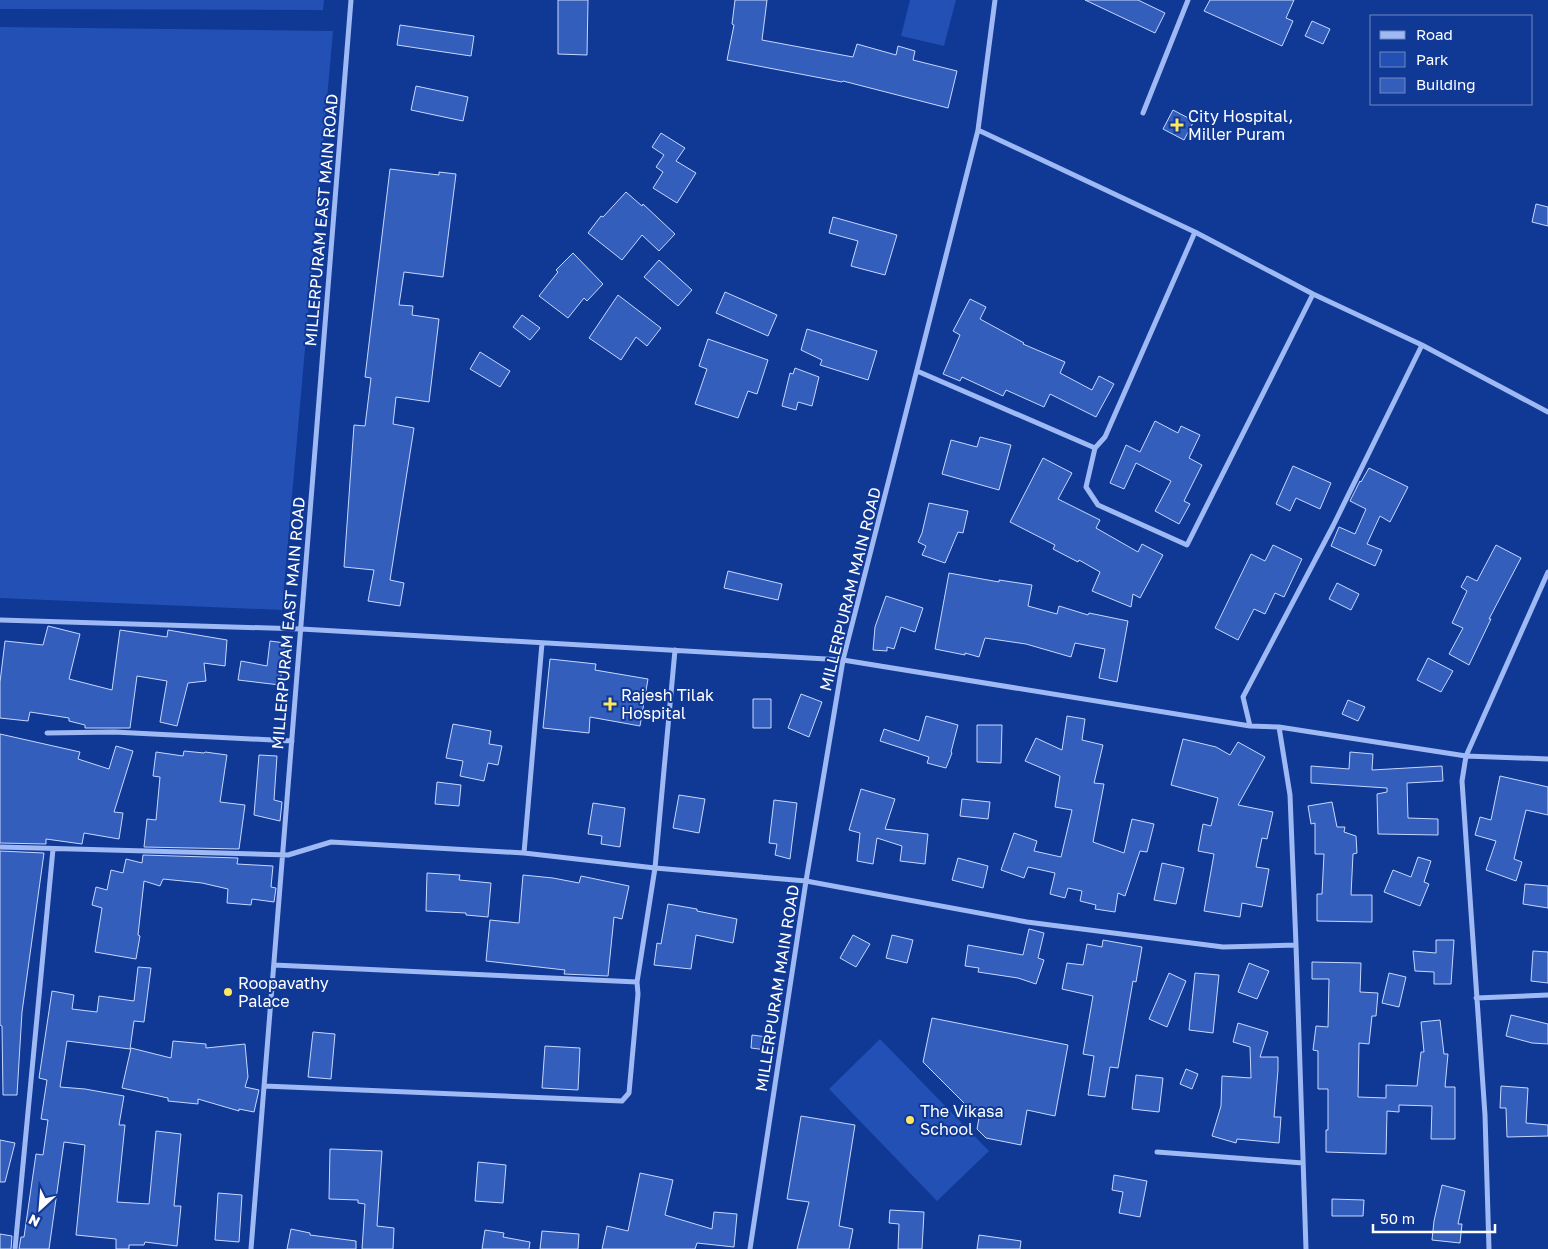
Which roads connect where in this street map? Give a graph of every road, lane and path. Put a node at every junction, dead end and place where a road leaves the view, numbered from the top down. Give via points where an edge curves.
1 (351, 0) edge
2 (995, 0) edge
3 (1188, 0) edge
4 (1143, 113) dead end
5 (978, 130) junction
6 (1195, 232) junction
7 (1313, 294) junction
8 (1422, 345) junction
9 (917, 372) junction
10 (1548, 412) edge
11 (1095, 448) junction
12 (1548, 572) edge
13 (0, 620) edge
14 (301, 629) junction
15 (542, 643) junction
16 (675, 650) junction
17 (843, 660) junction
18 (1250, 726) junction
19 (1279, 727) junction
20 (47, 733) dead end
21 (292, 741) junction
22 (1466, 756) junction
23 (1548, 759) edge
24 (0, 847) edge
25 (53, 849) junction
26 (524, 853) junction
27 (282, 855) junction
28 (655, 868) junction
29 (806, 881) junction
30 (1296, 945) junction
31 (274, 965) junction
32 (637, 982) junction
33 (1548, 996) edge
34 (1476, 998) junction
35 (264, 1086) junction
36 (1157, 1152) dead end
37 (1303, 1163) junction
38 (15, 1249) edge
39 (251, 1249) edge
40 (750, 1249) edge
41 (1306, 1249) edge
42 (1489, 1249) edge

1 - 14 street, MILLERPURAM EAST MAIN ROAD
2 - 5 street, MILLERPURAM MAIN ROAD
3 - 4 street
5 - 6 street
5 - 9 street, MILLERPURAM MAIN ROAD
6 - 7 street
6 - 11 street via 1105,437
7 - 8 street
7 - 11 street via 1187,545 1098,504 1086,487
8 - 10 street
8 - 18 street via 1244,697
9 - 11 street
9 - 17 street, MILLERPURAM MAIN ROAD
12 - 22 street
13 - 14 street
14 - 15 street
14 - 21 street, MILLERPURAM EAST MAIN ROAD
15 - 16 street
15 - 26 street
16 - 17 street
16 - 28 street
17 - 18 street
17 - 29 street, MILLERPURAM MAIN ROAD
18 - 19 street
19 - 22 street
19 - 30 street via 1290,795
20 - 21 street via 114,732
21 - 27 street, MILLERPURAM EAST MAIN ROAD
22 - 23 street
22 - 34 street via 1462,781
24 - 25 street
25 - 27 street
25 - 38 street
26 - 27 street via 331,842
26 - 28 street
27 - 31 street, MILLERPURAM EAST MAIN ROAD
28 - 29 street
28 - 32 street
29 - 30 street via 1027,922 1222,947
29 - 40 street, MILLERPURAM MAIN ROAD
30 - 37 street
31 - 32 street
31 - 35 street, MILLERPURAM EAST MAIN ROAD
32 - 35 street via 629,1093 622,1101
33 - 34 street
34 - 42 street via 1485,1115
35 - 39 street, MILLERPURAM EAST MAIN ROAD
36 - 37 street
37 - 41 street

